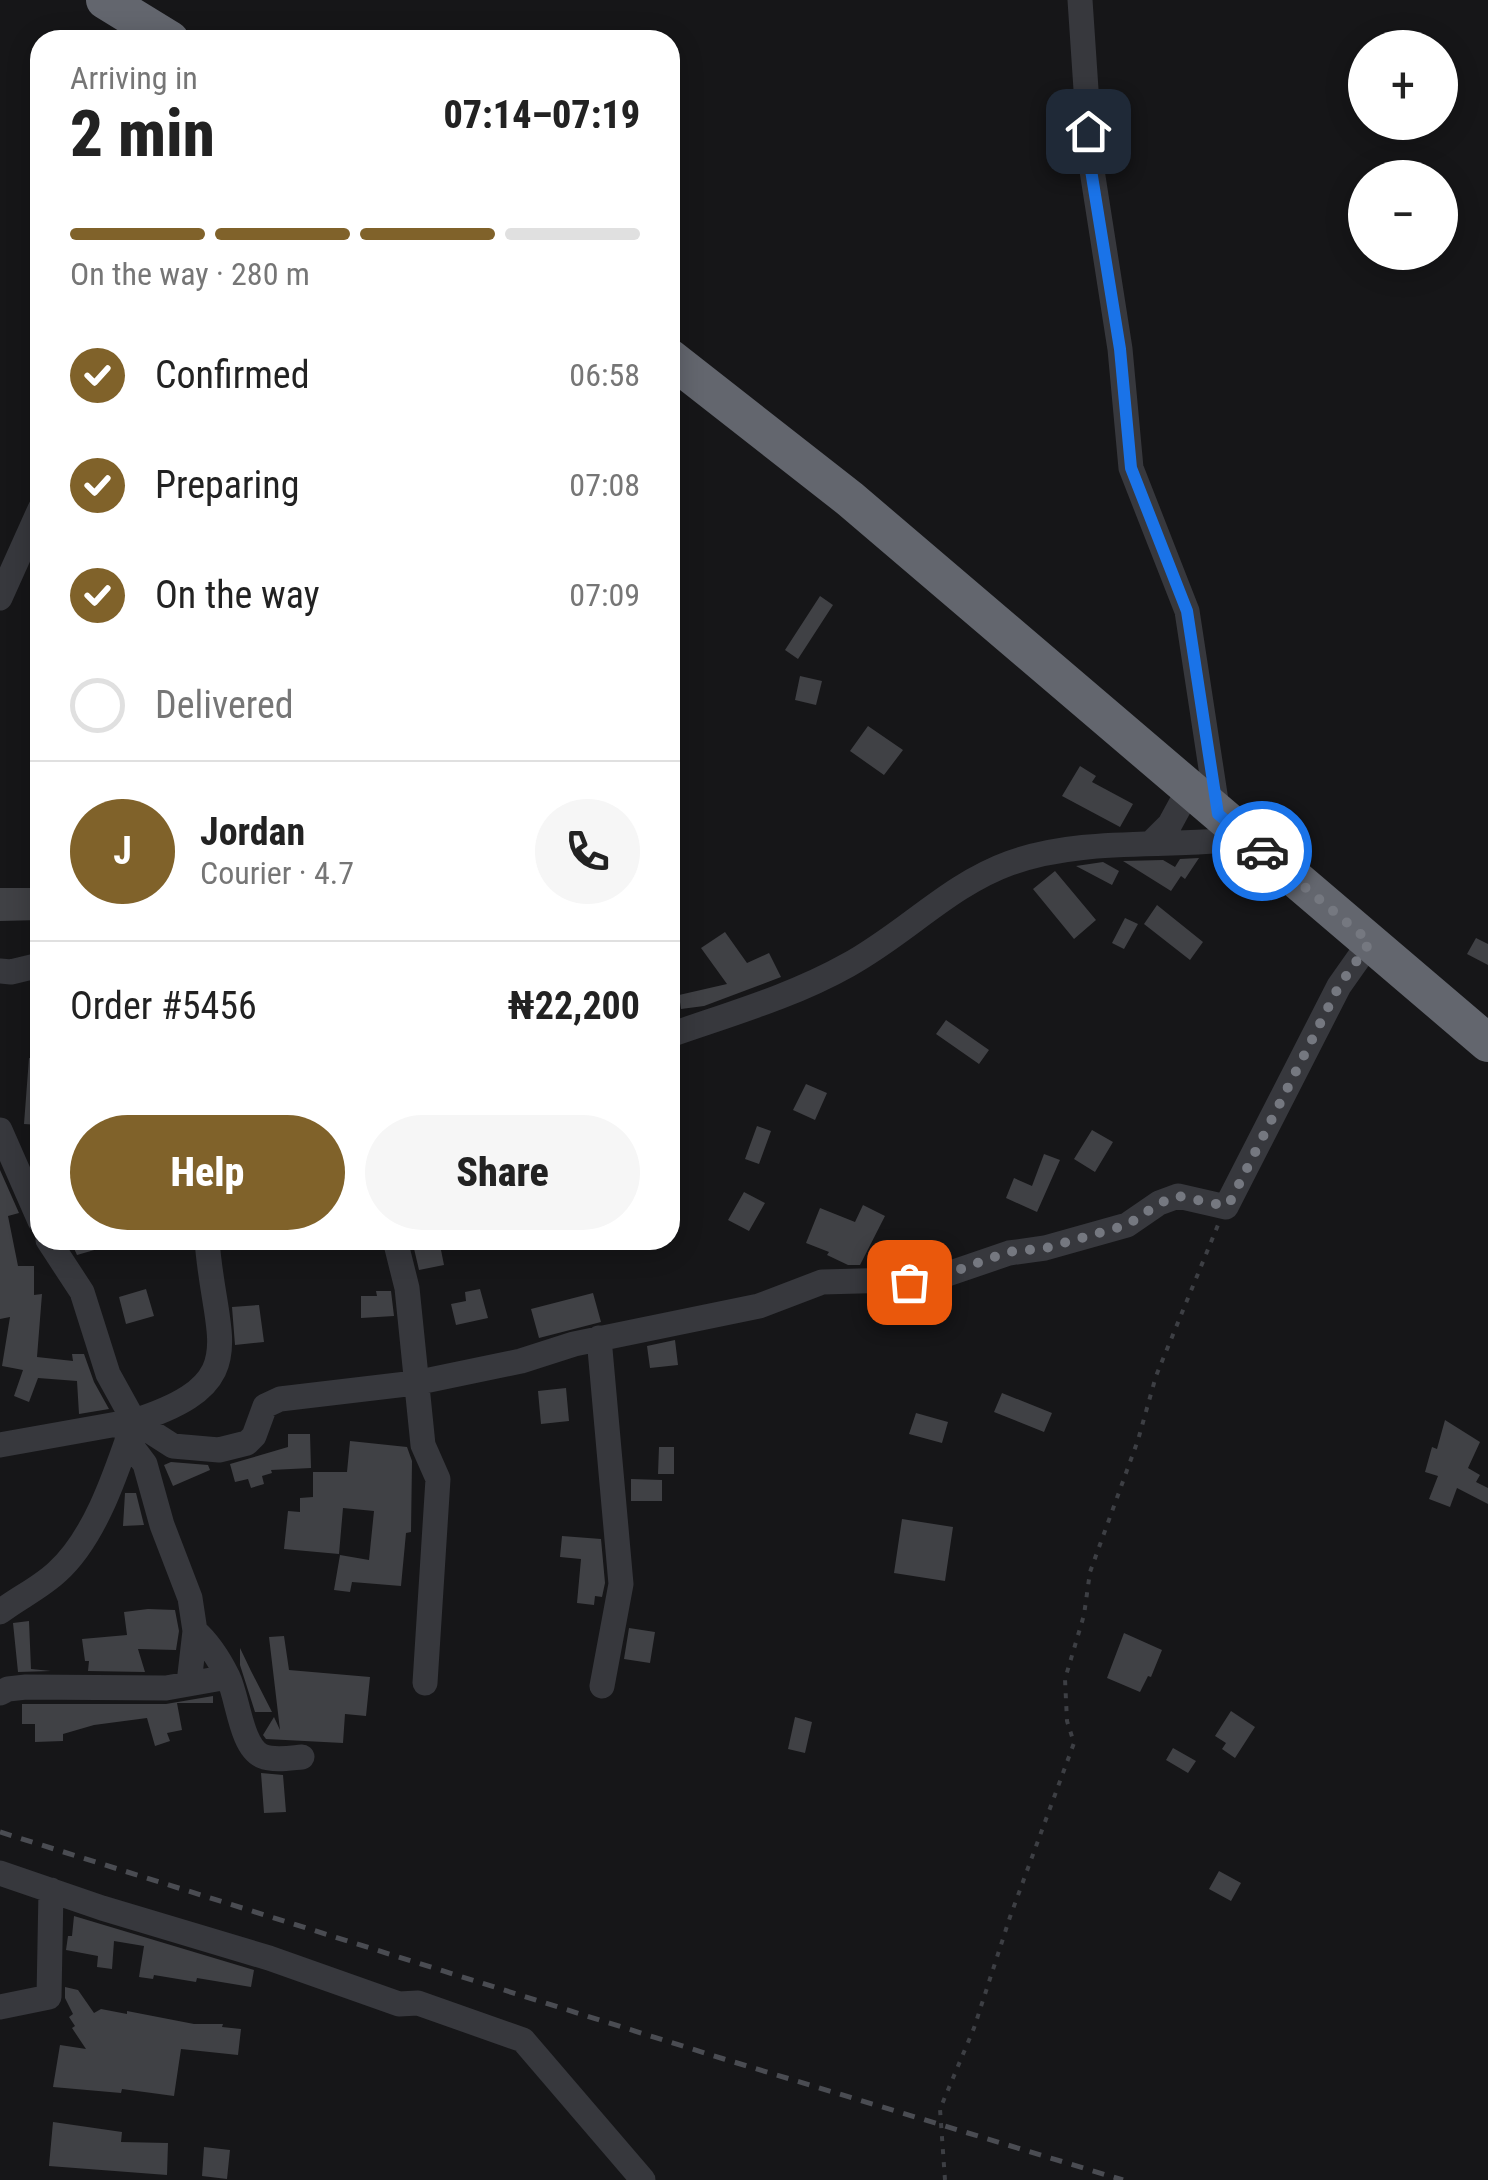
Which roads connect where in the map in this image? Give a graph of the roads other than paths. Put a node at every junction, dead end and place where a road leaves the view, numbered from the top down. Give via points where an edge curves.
1 (105, 0) edge
2 (1080, 0) edge
3 (154, 30) edge
4 (680, 366) edge
5 (30, 531) edge
6 (0, 598) edge
7 (1189, 789) junction
8 (1232, 826) junction
9 (1151, 843) junction
10 (1370, 942) junction
11 (30, 967) edge
12 (0, 971) edge
13 (680, 1032) edge
14 (1488, 1043) edge
15 (0, 1130) edge
16 (30, 1198) edge
17 (55, 1250) edge
18 (209, 1250) edge
19 (398, 1250) edge
20 (598, 1338) junction
21 (415, 1383) junction
22 (130, 1431) junction
23 (0, 1444) edge
24 (0, 1612) edge
25 (195, 1631) junction
26 (228, 1677) junction
27 (189, 1682) junction
28 (426, 1684) dead end
29 (602, 1686) dead end
30 (0, 1694) edge
31 (302, 1757) dead end
32 (0, 1873) edge
33 (51, 1890) junction
34 (0, 2007) edge
35 (643, 2180) edge

1 - 3 highway
2 - 8 street via 1090,164 1120,349 1131,468 1187,611
4 - 7 highway via 850,498
5 - 6 street
7 - 8 highway
7 - 9 street
8 - 9 street via 1203,844
8 - 10 highway
9 - 13 street via 1013,862 971,880 851,964
10 - 14 highway
10 - 20 street via 1339,986 1226,1206 1178,1196 1127,1225 1008,1252 933,1279 822,1282 758,1306
11 - 12 street
15 - 16 street
17 - 22 street via 82,1292
18 - 22 street via 220,1326 212,1376 197,1394
19 - 21 street
20 - 21 street via 522,1362
20 - 29 street via 621,1584
21 - 22 street via 280,1399 265,1406 248,1443 219,1450 173,1446
21 - 28 street via 423,1445 438,1479
22 - 23 street
22 - 24 street via 103,1504 68,1558
22 - 25 street via 190,1598
25 - 26 street
25 - 27 street
26 - 27 street
26 - 31 street via 248,1744 260,1756
27 - 30 street via 166,1688 26,1686
32 - 33 street
33 - 34 street via 49,1997
33 - 35 street via 522,2040

